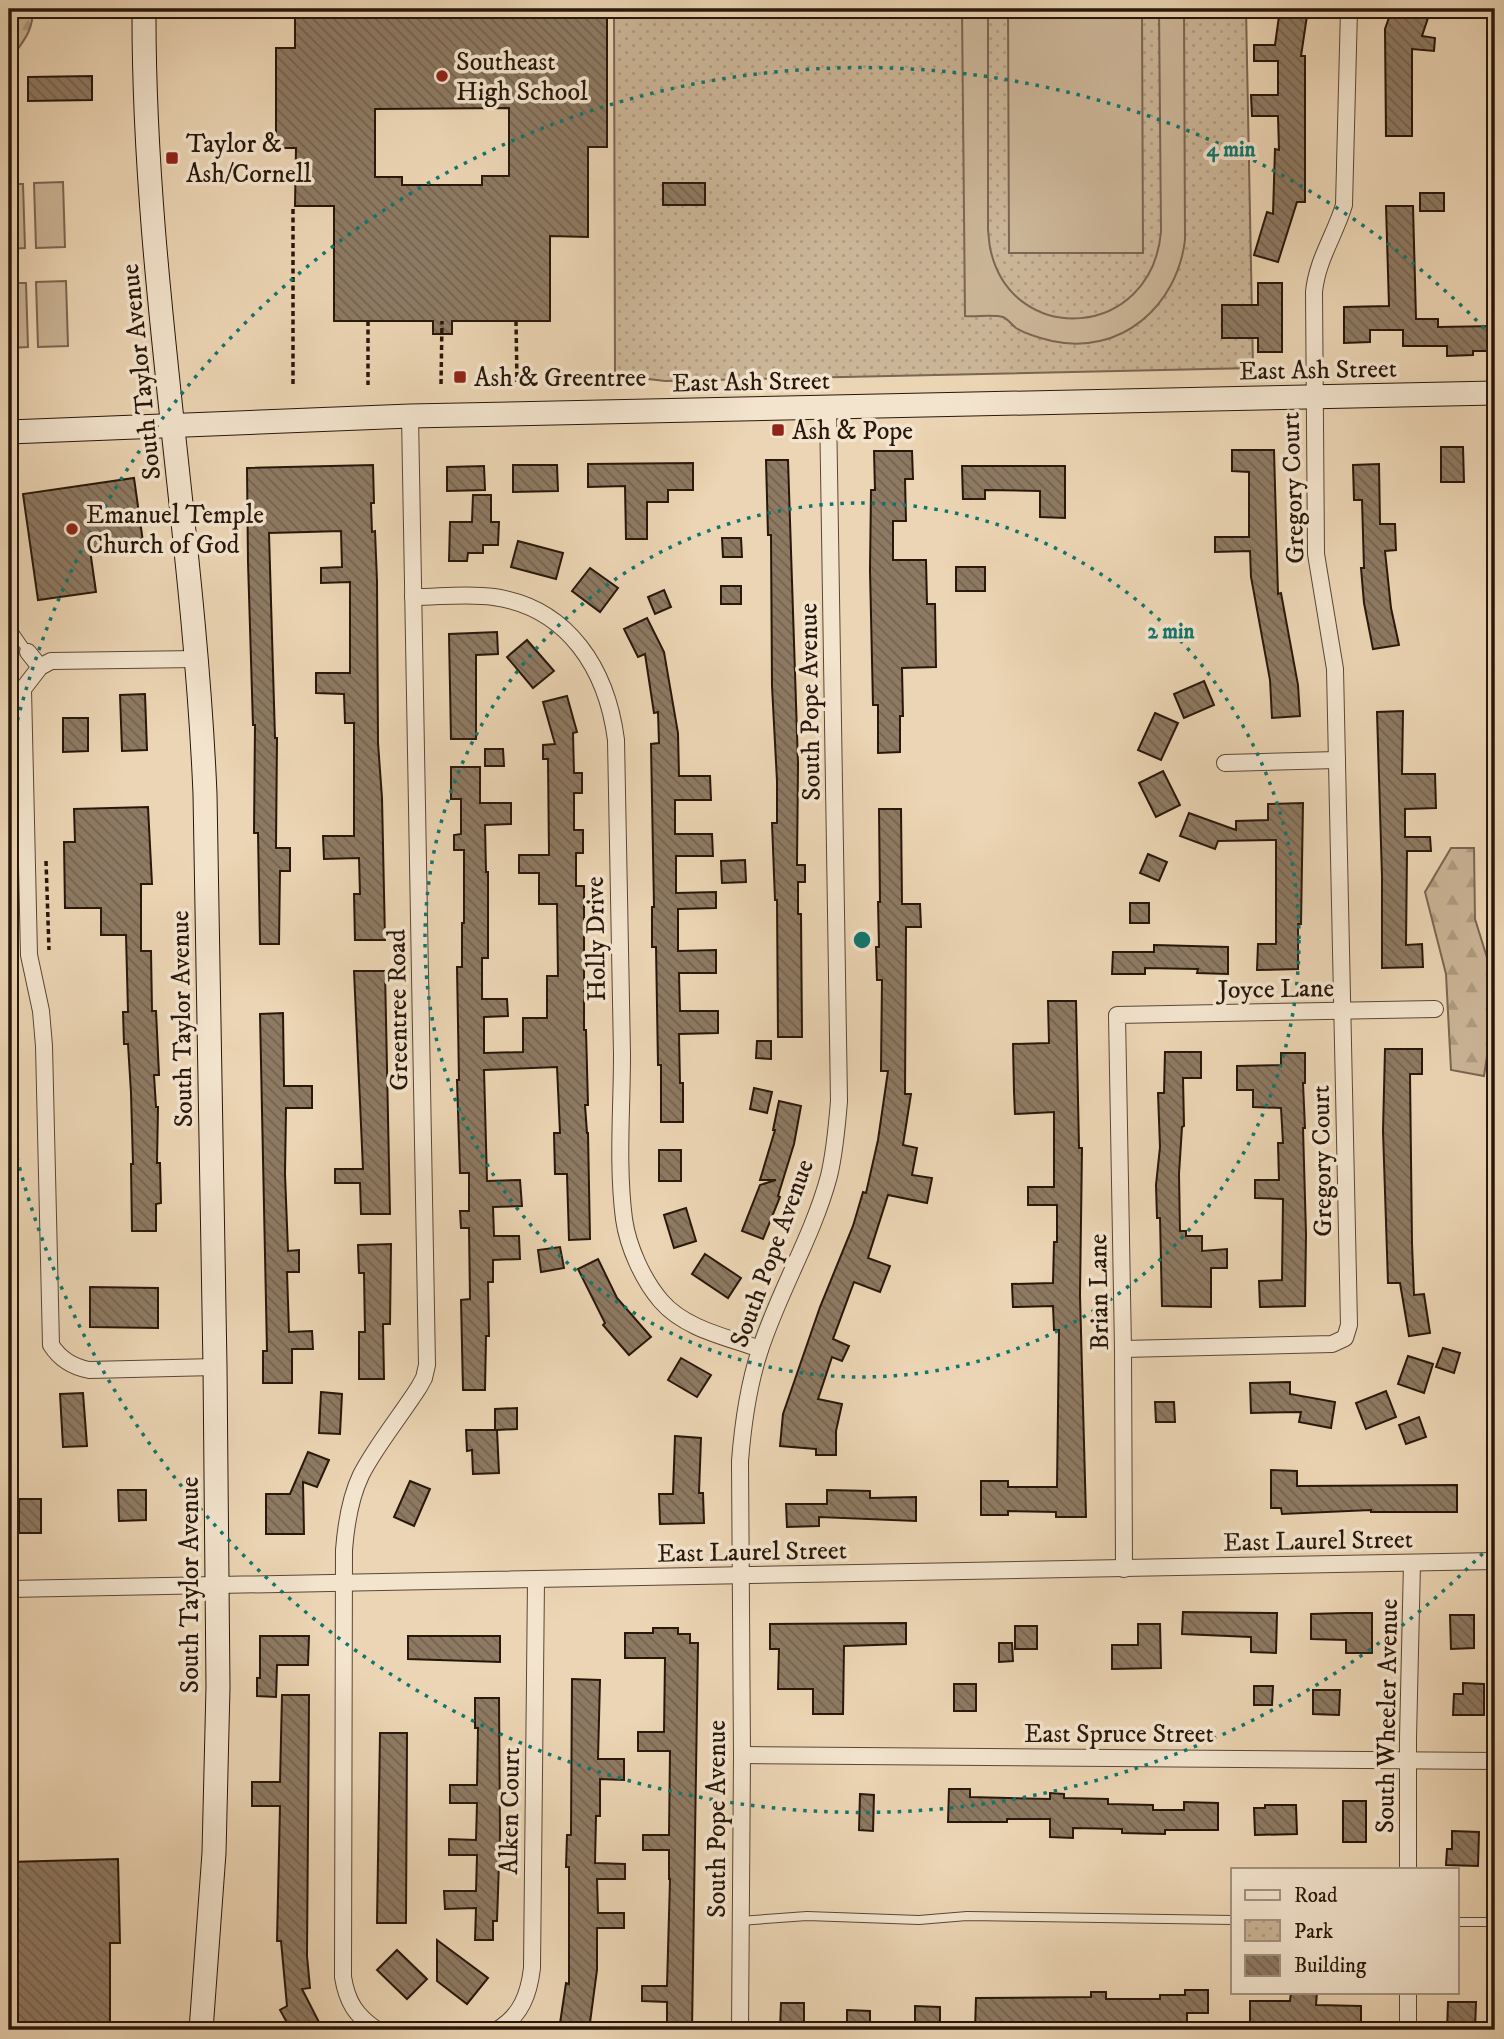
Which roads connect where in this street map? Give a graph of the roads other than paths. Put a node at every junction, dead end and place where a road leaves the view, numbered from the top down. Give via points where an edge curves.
1 (144, 9) edge
2 (1349, 9) edge
3 (1495, 393) edge
4 (1314, 397) junction
5 (828, 407) junction
6 (410, 416) junction
7 (174, 427) junction
8 (9, 432) edge
9 (413, 597) junction
10 (9, 616) edge
11 (28, 652) joint
12 (197, 659) junction
13 (40, 667) junction
14 (1337, 760) junction
15 (1225, 763) dead end
16 (1435, 1009) dead end
17 (1342, 1011) junction
18 (1117, 1015) joint
19 (760, 1349) junction
20 (1123, 1349) junction
21 (215, 1367) junction
22 (1495, 1561) edge
23 (1412, 1563) junction
24 (1124, 1569) junction
25 (741, 1576) junction
26 (536, 1580) junction
27 (344, 1583) junction
28 (218, 1586) junction
29 (9, 1589) edge
30 (742, 1755) junction
31 (1408, 1760) junction
32 (1495, 1761) edge
33 (1409, 1868) edge
34 (1231, 1920) edge
35 (740, 1921) junction
36 (1458, 1922) edge
37 (1495, 1922) edge
38 (1408, 1994) edge
39 (201, 2030) edge
40 (377, 2030) edge
41 (497, 2030) edge
42 (740, 2030) edge
43 (1408, 2030) edge

1 - 7 street, South Taylor Avenue via 154,246
2 - 4 street, Gregory Court via 1345,191 1338,224 1315,277
3 - 4 street, East Ash Street
4 - 5 street, East Ash Street
4 - 14 street, Gregory Court via 1316,554 1335,669
5 - 6 street, East Ash Street
5 - 19 street, South Pope Avenue via 839,1101 829,1177
6 - 7 street, East Ash Street
6 - 9 street, Greentree Road
7 - 8 street, East Ash Street
7 - 12 street, South Taylor Avenue
9 - 19 street, Holly Drive via 493,597 526,606 570,635 592,661 604,686 616,740 624,1221 647,1281 662,1302 683,1321
9 - 27 street, Greentree Road via 427,1365 424,1378 362,1473 353,1496 346,1523
10 - 11 lane via 10,626
11 - 13 street
12 - 13 street via 63,659
12 - 21 street, South Taylor Avenue via 205,794
13 - 21 street via 23,690 29,955 44,1046 51,1345 47,1355 89,1370
14 - 15 street
14 - 17 street, Gregory Court
16 - 17 street, Joyce Lane
17 - 18 street, Joyce Lane
17 - 20 street, Gregory Court via 1350,1344
18 - 20 street, Brian Lane
19 - 25 street, South Pope Avenue via 742,1429
20 - 24 street, Brian Lane
21 - 28 street, South Taylor Avenue
22 - 23 street, East Laurel Street
23 - 24 street, East Laurel Street
23 - 31 street, South Wheeler Avenue
24 - 25 street, East Laurel Street
25 - 26 street, East Laurel Street
25 - 30 street, South Pope Avenue
26 - 27 street, East Laurel Street
26 - 41 street, Alken Court via 532,1968 519,2011
27 - 28 street, East Laurel Street
27 - 40 street via 343,1976 355,2012
28 - 29 street, East Laurel Street
28 - 39 street, South Taylor Avenue via 216,1814
30 - 31 street, East Spruce Street
30 - 35 street, South Pope Avenue
31 - 32 street, East Spruce Street
31 - 33 street, South Wheeler Avenue
34 - 35 lane via 807,1916
35 - 42 street, South Pope Avenue
36 - 37 lane
38 - 43 street

